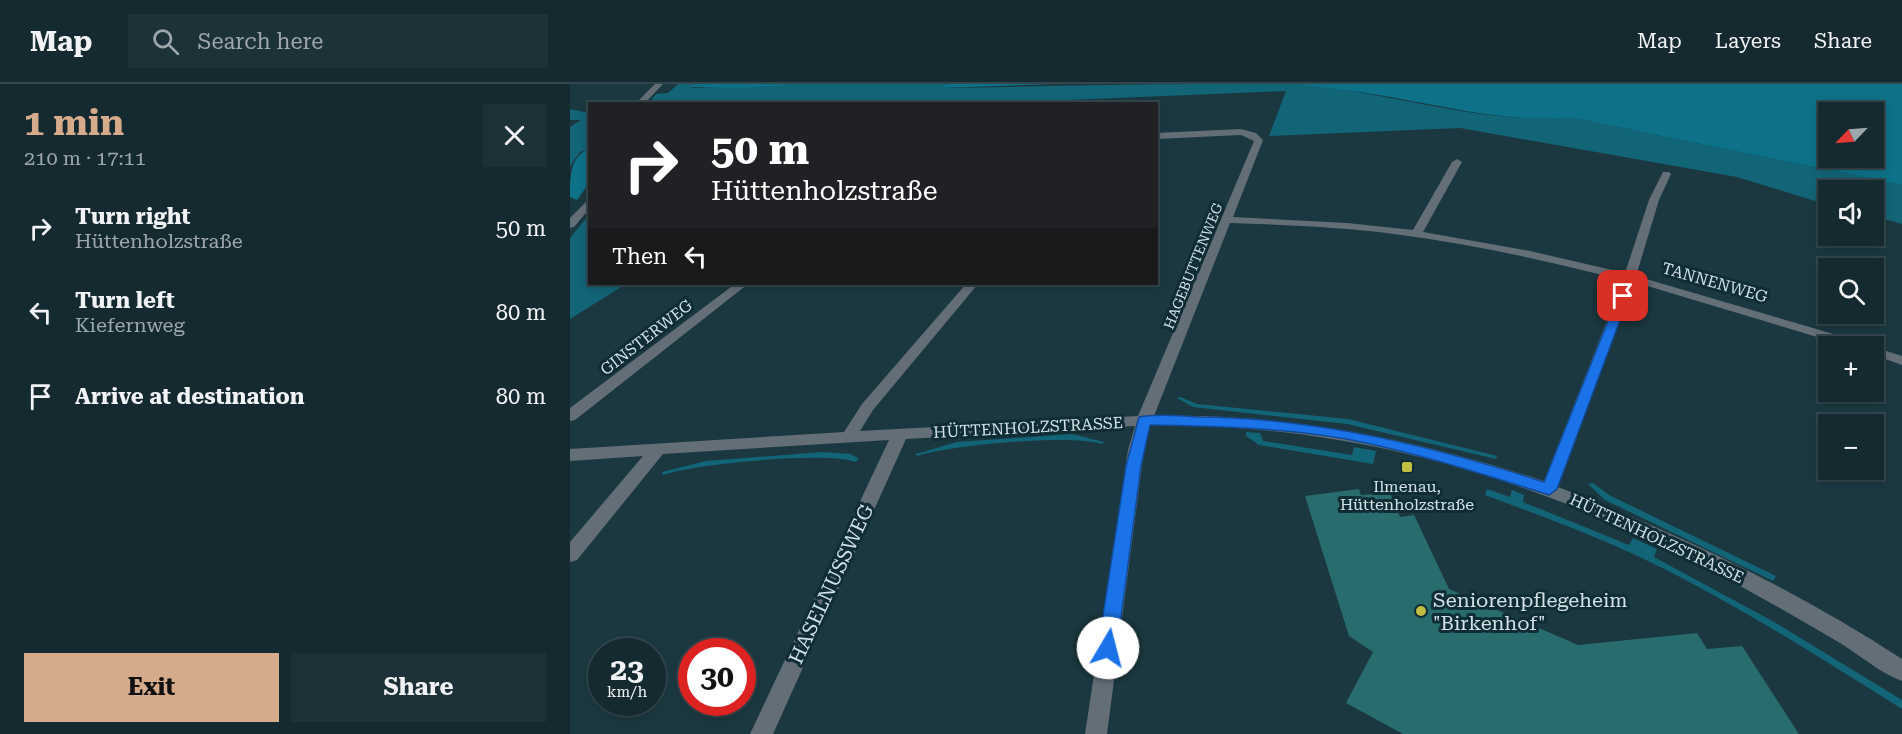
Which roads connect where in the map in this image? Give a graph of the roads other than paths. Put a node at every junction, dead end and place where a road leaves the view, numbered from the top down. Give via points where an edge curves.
1 (659, 84) edge
2 (641, 102) edge
3 (1158, 136) edge
4 (1457, 162) dead end
5 (1666, 174) dead end
6 (588, 203) edge
7 (1228, 220) junction
8 (570, 225) edge
9 (1417, 233) junction
10 (1630, 278) junction
11 (741, 285) edge
12 (971, 285) edge
13 (1827, 336) edge
14 (1884, 355) edge
15 (1902, 361) edge
16 (570, 416) edge
17 (1144, 421) junction
18 (900, 434) junction
19 (849, 437) junction
20 (658, 449) junction
21 (570, 455) edge
22 (1549, 489) junction
23 (570, 555) edge
24 (1902, 671) edge
25 (761, 734) edge
26 (1096, 734) edge

1 - 2 street
3 - 7 street, HAGEBUTTENWEG via 1241,132 1259,140
4 - 9 street
5 - 10 street
6 - 8 street
7 - 9 street, TANNENWEG
7 - 17 street, HAGEBUTTENWEG
9 - 10 street, TANNENWEG
10 - 13 street, TANNENWEG
10 - 22 street
11 - 16 street, GINSTERWEG
12 - 19 street via 867,407
14 - 15 street
17 - 18 street, HÜTTENHOLZSTRASSE
17 - 22 street, HÜTTENHOLZSTRASSE via 1229,422 1346,435 1474,465
17 - 26 street, HAGEBUTTENWEG via 1132,472
18 - 19 street, HÜTTENHOLZSTRASSE
18 - 25 street, HASELNUSSWEG
19 - 20 street, HÜTTENHOLZSTRASSE
20 - 21 street, HÜTTENHOLZSTRASSE
20 - 23 street
22 - 24 street, HÜTTENHOLZSTRASSE via 1719,565 1838,630

